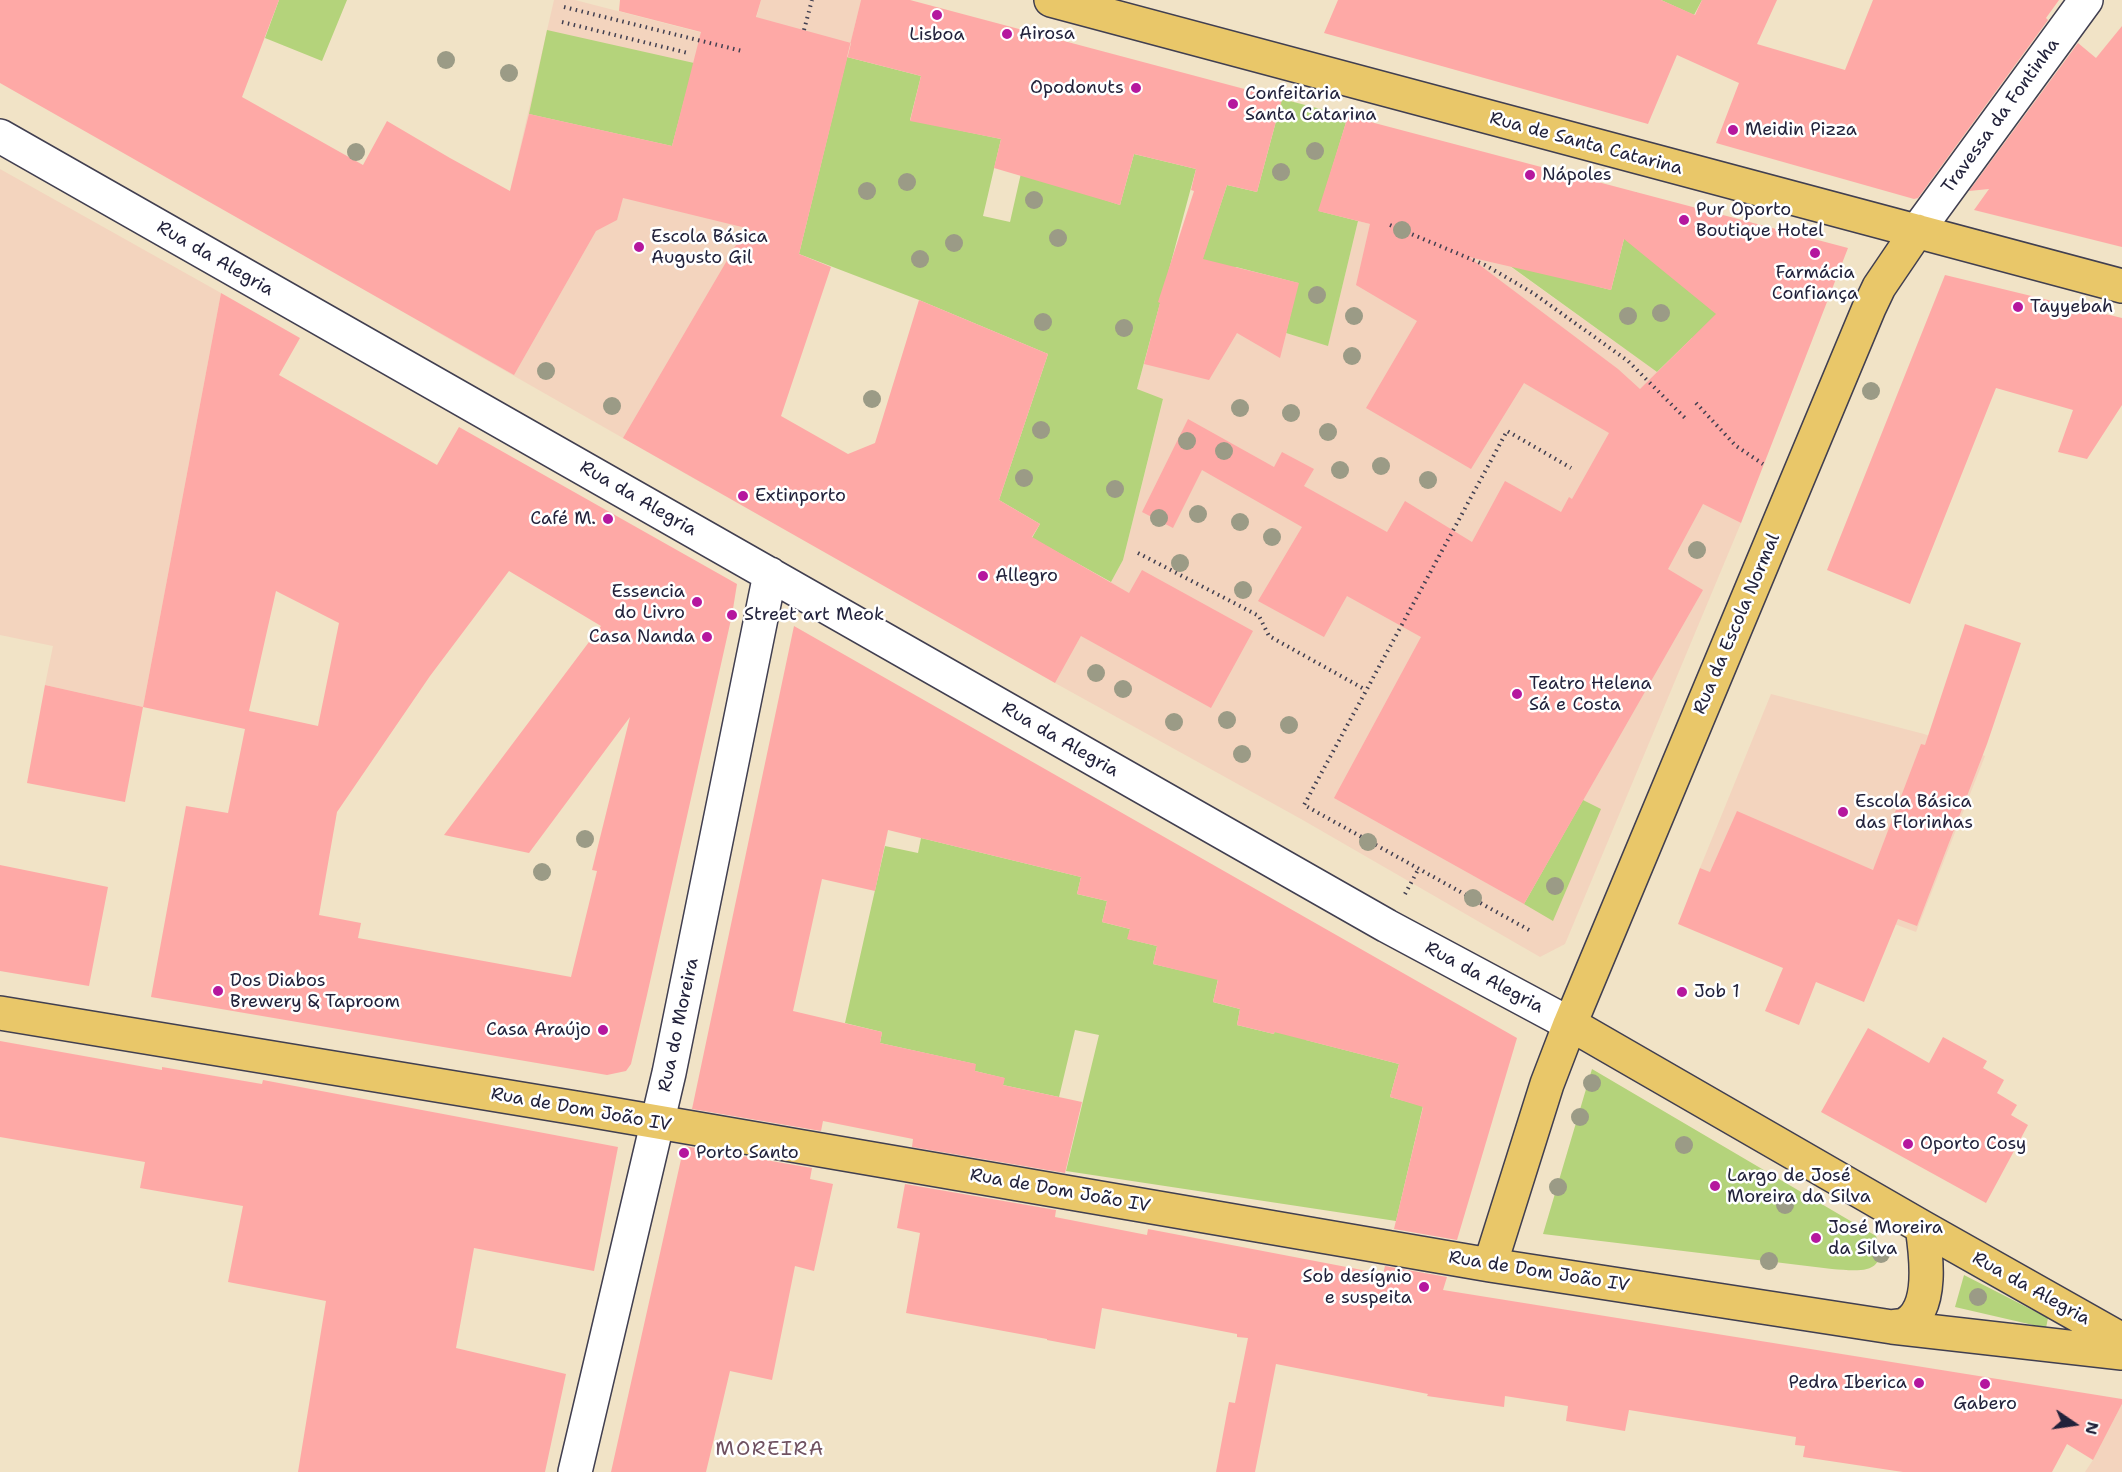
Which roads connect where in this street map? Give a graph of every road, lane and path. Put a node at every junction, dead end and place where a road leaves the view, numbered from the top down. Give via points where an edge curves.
1 (812, 0) edge
2 (1051, 0) edge
3 (1105, 0) edge
4 (2086, 0) edge
5 (564, 7) dead end
6 (562, 22) dead end
7 (1150, 28) junction
8 (804, 30) dead end
9 (742, 51) dead end
10 (688, 53) dead end
11 (0, 136) edge
12 (1390, 225) dead end
13 (1917, 231) junction
14 (2122, 286) edge
15 (1696, 403) dead end
16 (1685, 418) dead end
17 (1764, 465) dead end
18 (1572, 468) dead end
19 (1138, 553) dead end
20 (770, 574) junction
21 (1366, 690) junction
22 (1529, 930) dead end
23 (0, 1013) edge
24 (1570, 1024) junction
25 (658, 1122) junction
26 (1922, 1227) junction
27 (1490, 1265) junction
28 (1892, 1327) junction
29 (2122, 1340) edge
30 (2122, 1353) edge
31 (575, 1472) edge

1 - 8 path
2 - 7 main road, Rua de Santa Catarina
3 - 7 main road
4 - 13 street, Travessa da Fontinha
5 - 9 path
6 - 10 path
7 - 13 main road, Rua de Santa Catarina
11 - 20 street, Rua da Alegria
12 - 16 path via 1485,265 1533,293 1628,361
13 - 14 main road, Rua de Santa Catarina
13 - 24 main road, Rua da Escola Normal via 1869,308
15 - 17 path via 1736,446
18 - 21 path via 1507,431
19 - 21 path via 1259,616 1269,636
20 - 24 street, Rua da Alegria via 1387,926
20 - 25 street, Rua do Moreira
21 - 22 path via 1304,805
23 - 25 main road, Rua de Dom João IV
24 - 26 main road, Rua da Alegria
24 - 27 main road
25 - 27 main road, Rua de Dom João IV
25 - 31 street, Rua do Moreira
26 - 28 main road via 1927,1254 1924,1294 1916,1313 1905,1325
26 - 29 main road, Rua da Alegria
27 - 28 main road, Rua de Dom João IV
28 - 30 main road, Rua de Dom João IV

